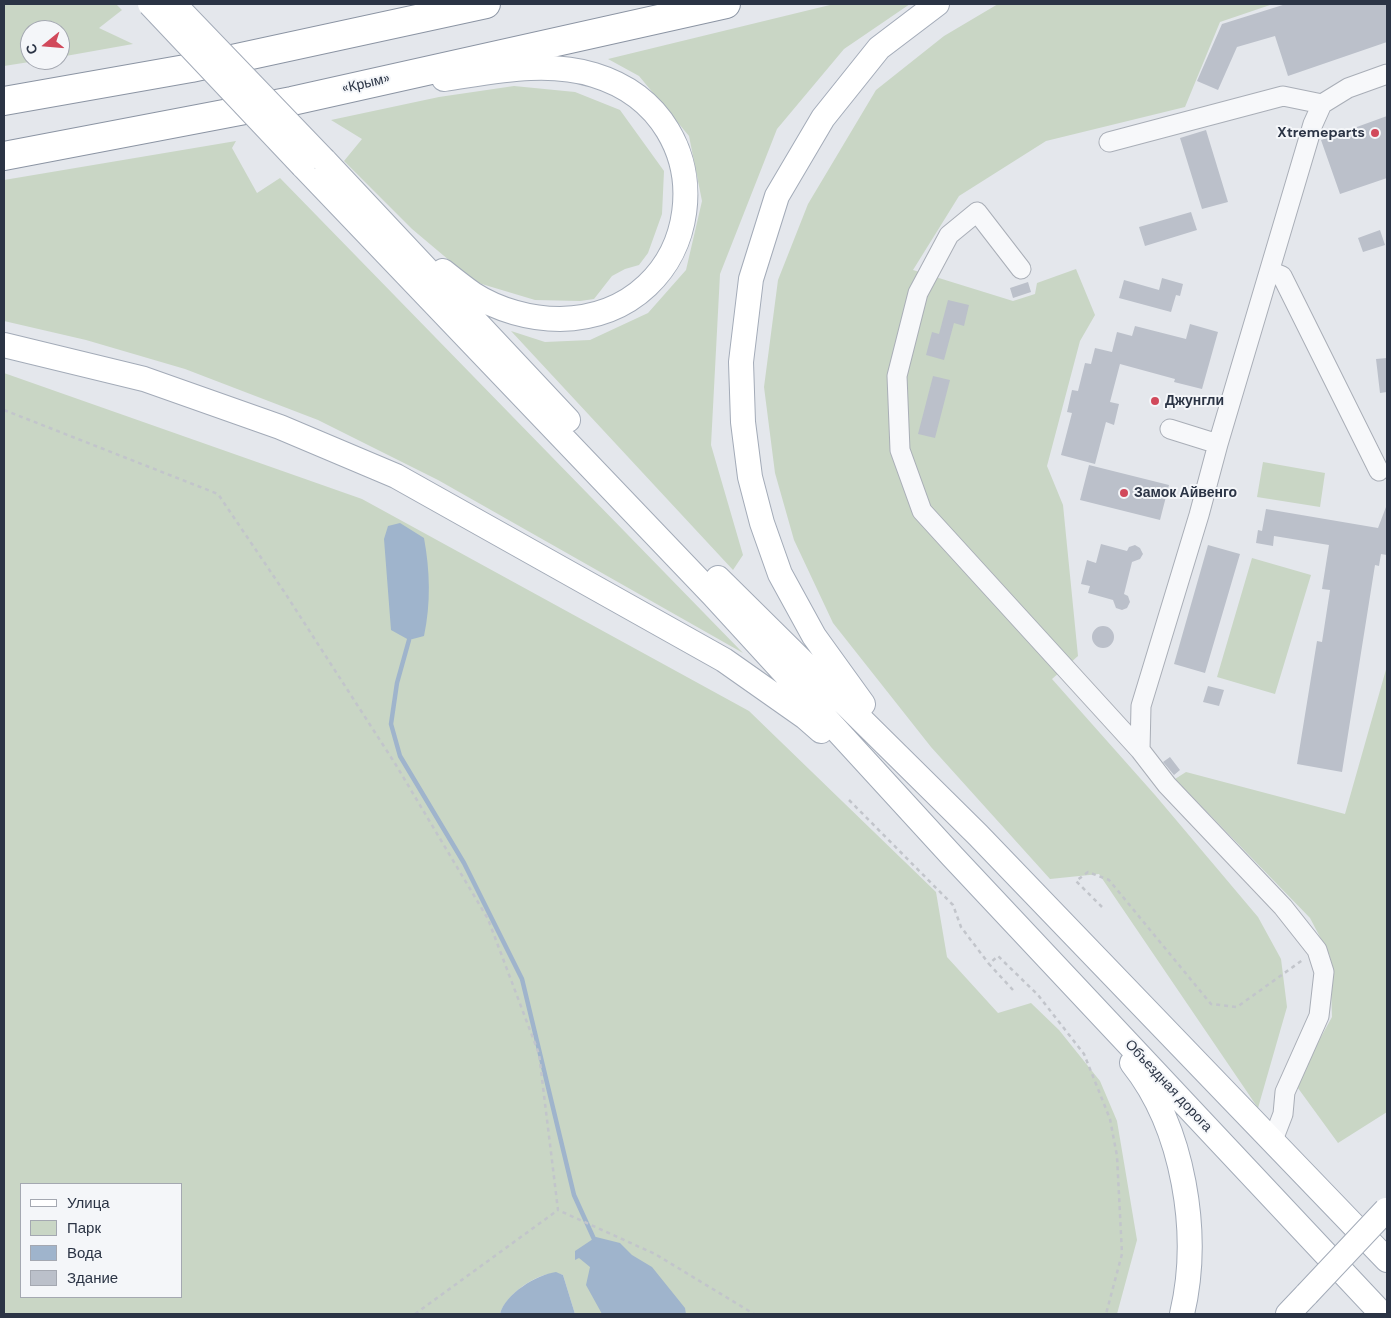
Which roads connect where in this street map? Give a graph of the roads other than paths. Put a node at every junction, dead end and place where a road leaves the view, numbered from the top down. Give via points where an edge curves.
1 (150, 4) edge
2 (174, 4) edge
3 (486, 4) edge
4 (726, 4) edge
5 (937, 4) edge
6 (191, 68) junction
7 (1387, 74) edge
8 (4, 88) edge
9 (4, 101) edge
10 (292, 101) junction
11 (1322, 104) junction
12 (1109, 142) dead end
13 (4, 156) edge
14 (314, 163) junction
15 (386, 227) junction
16 (1021, 269) dead end
17 (1270, 271) junction
18 (4, 345) edge
19 (1170, 429) dead end
20 (1218, 444) junction
21 (1379, 472) dead end
22 (1140, 750) junction
23 (978, 835) junction
24 (954, 857) junction
25 (1050, 960) junction
26 (1272, 1140) junction
27 (1387, 1210) edge
28 (1387, 1260) edge
29 (1182, 1314) edge
30 (1288, 1314) edge
31 (1382, 1314) edge

1 - 14 main road, bridge
2 - 14 main road, bridge
3 - 6 highway
4 - 10 highway, «Крым»
5 - 23 main road via 878,48 823,118 777,196 751,279 741,362 743,422 750,476 762,523 780,574 814,636 855,694
6 - 8 main road
6 - 9 highway
7 - 11 lane via 1348,88
10 - 13 highway, «Крым»
10 - 15 main road via 513,69 560,68 594,75 626,89 650,108 671,136 682,166 687,197 680,236 662,269 639,293 611,309 577,318 546,319 512,312 474,295
11 - 12 lane via 1283,96
11 - 17 lane via 1312,124
14 - 15 main road
14 - 24 main road
15 - 23 main road via 724,585
16 - 22 lane via 977,212 949,235 918,293 897,376 900,450 922,512
17 - 20 lane
17 - 21 lane via 1282,276
18 - 24 main road via 144,379 280,427 396,476 724,660 805,717
19 - 20 lane
20 - 22 lane via 1141,706
22 - 26 lane via 1167,785 1283,907 1317,950 1324,972 1319,1016 1285,1092 1283,1114
23 - 26 main road
24 - 25 main road, Объездная дорога
25 - 29 main road via 1136,1068 1159,1106 1174,1144 1186,1194 1190,1245
25 - 31 main road, Объездная дорога
26 - 28 main road
27 - 30 main road, bridge

